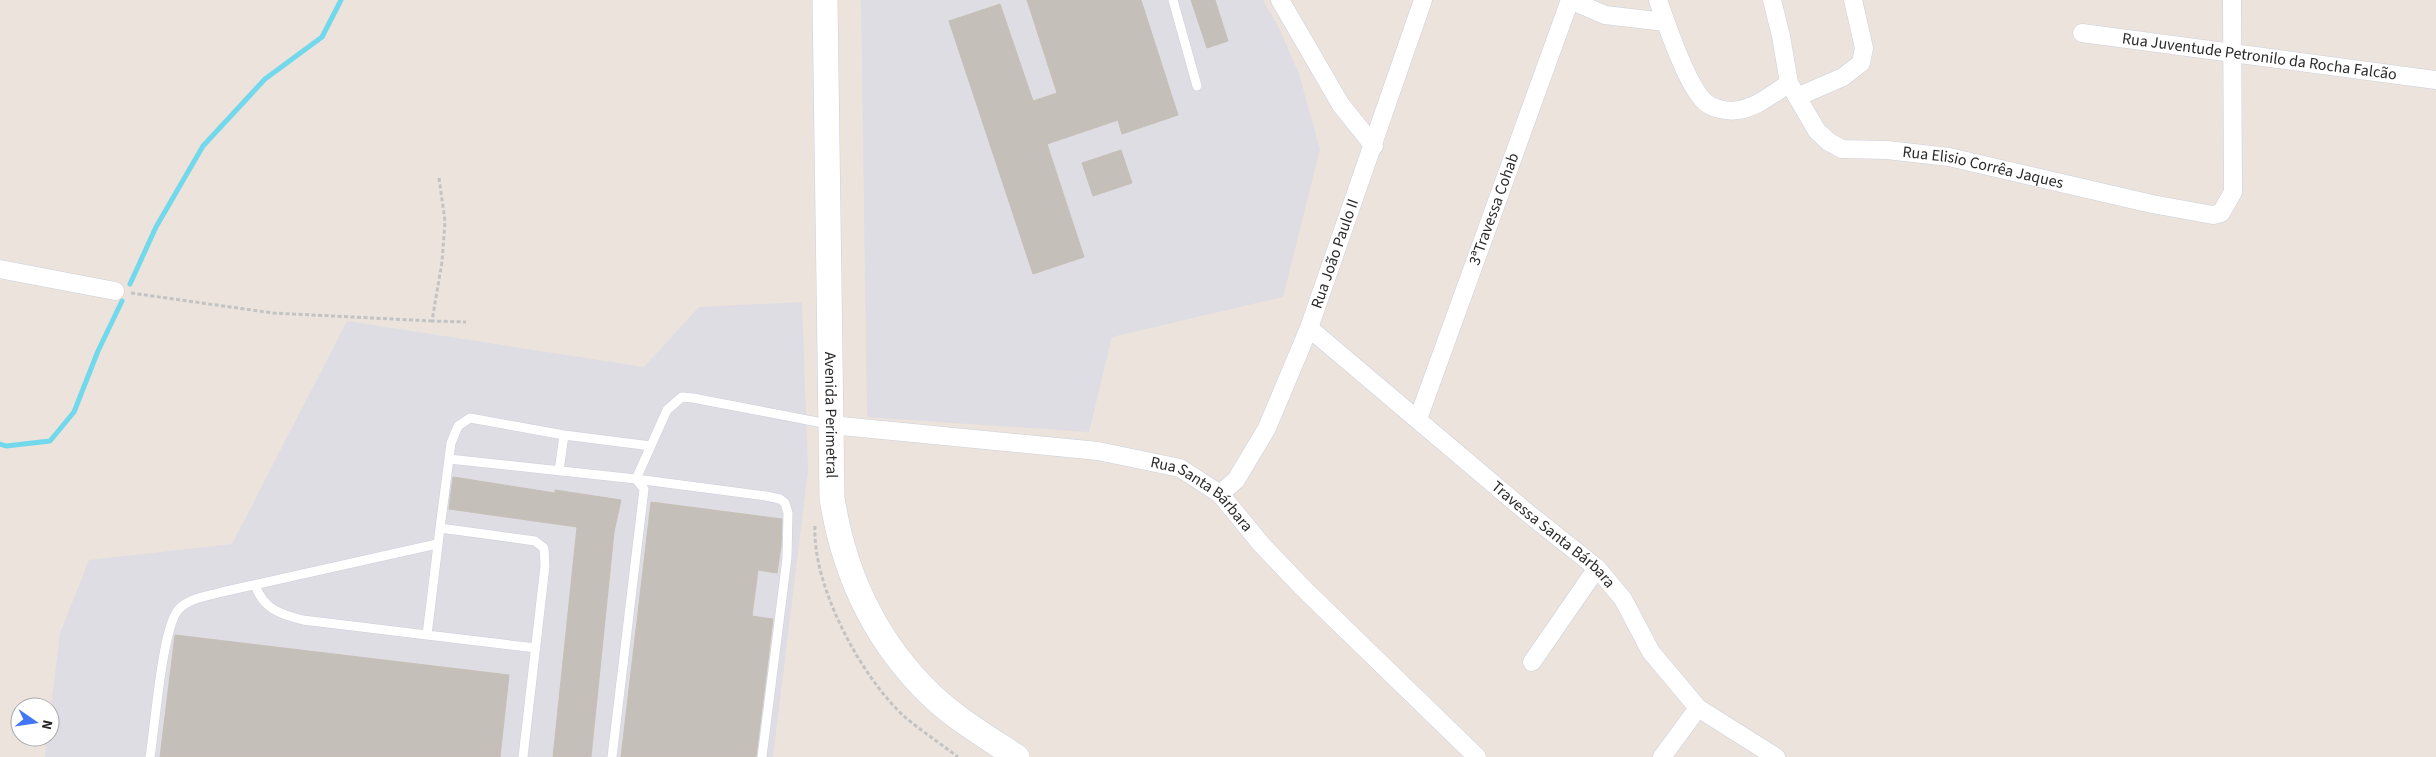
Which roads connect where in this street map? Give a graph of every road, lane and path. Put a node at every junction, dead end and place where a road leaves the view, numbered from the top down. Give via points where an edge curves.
1 (825, 0) edge
2 (1173, 0) edge
3 (1281, 0) edge
4 (1423, 0) edge
5 (1570, 0) edge
6 (1658, 0) edge
7 (1772, 0) edge
8 (1854, 0) edge
9 (2232, 0) edge
10 (1665, 22) junction
11 (2082, 33) dead end
12 (2232, 52) junction
13 (2436, 80) edge
14 (1197, 86) dead end
15 (1793, 90) junction
16 (1374, 146) junction
17 (438, 178) dead end
18 (0, 269) edge
19 (115, 291) joint
20 (432, 321) junction
21 (466, 322) dead end
22 (1309, 328) junction
23 (1418, 419) junction
24 (831, 425) junction
25 (564, 435) junction
26 (651, 446) junction
27 (449, 459) junction
28 (559, 471) junction
29 (636, 479) junction
30 (1220, 494) junction
31 (440, 528) junction
32 (437, 544) junction
33 (1597, 568) junction
34 (255, 585) junction
35 (427, 634) junction
36 (536, 648) junction
37 (1532, 662) dead end
38 (1698, 708) junction
39 (150, 757) edge
40 (522, 757) edge
41 (612, 757) edge
42 (762, 757) edge
43 (1017, 757) edge
44 (1477, 757) edge
45 (1662, 757) edge
46 (1776, 757) edge

1 - 24 main road, Avenida Perimetral
2 - 14 lane
3 - 16 street via 1341,105
4 - 16 street, Rua João Paulo II
5 - 10 street via 1605,15
5 - 23 street, 3ªTravessa Cohab
6 - 10 street
7 - 15 street
8 - 15 street via 1864,48 1861,63 1842,77
9 - 12 street
10 - 15 street via 1690,82 1705,102 1724,111 1740,110
11 - 12 street, Rua Juventude Petronilo da Rocha Falcão
12 - 13 street, Rua Juventude Petronilo da Rocha Falcão
12 - 15 street, Rua Elisio Corrêa Jaques via 2233,192 2221,213 2205,215 1949,156 1842,149 1817,131
16 - 22 street, Rua João Paulo II
17 - 20 path via 445,221
18 - 19 street
19 - 20 path via 273,313
20 - 21 path
22 - 23 street, Travessa Santa Bárbara
22 - 30 street, Rua João Paulo II via 1267,428 1236,480
23 - 33 street, Travessa Santa Bárbara
24 - 26 lane via 682,397 667,410
24 - 30 street, Rua Santa Bárbara via 1098,451 1180,468
24 - 43 main road, Avenida Perimetral via 832,498 838,535 853,579 874,624 898,660 932,696
25 - 26 lane
25 - 27 lane via 470,418 458,426
25 - 28 lane
26 - 29 lane
27 - 28 lane
27 - 31 lane
28 - 29 lane
29 - 41 lane via 644,489
29 - 42 lane via 766,496 785,503 788,513 787,558
30 - 44 street, Rua Santa Bárbara via 1298,582
31 - 32 lane
31 - 36 lane via 522,538 535,541 544,548
32 - 34 lane
32 - 35 lane
33 - 37 street
33 - 38 street, Travessa Santa Bárbara via 1623,599 1651,652
34 - 35 lane via 260,598 283,615
34 - 39 lane via 189,602 178,610 169,633
35 - 36 lane
36 - 40 lane
38 - 45 street
38 - 46 street, Travessa Santa Bárbara

